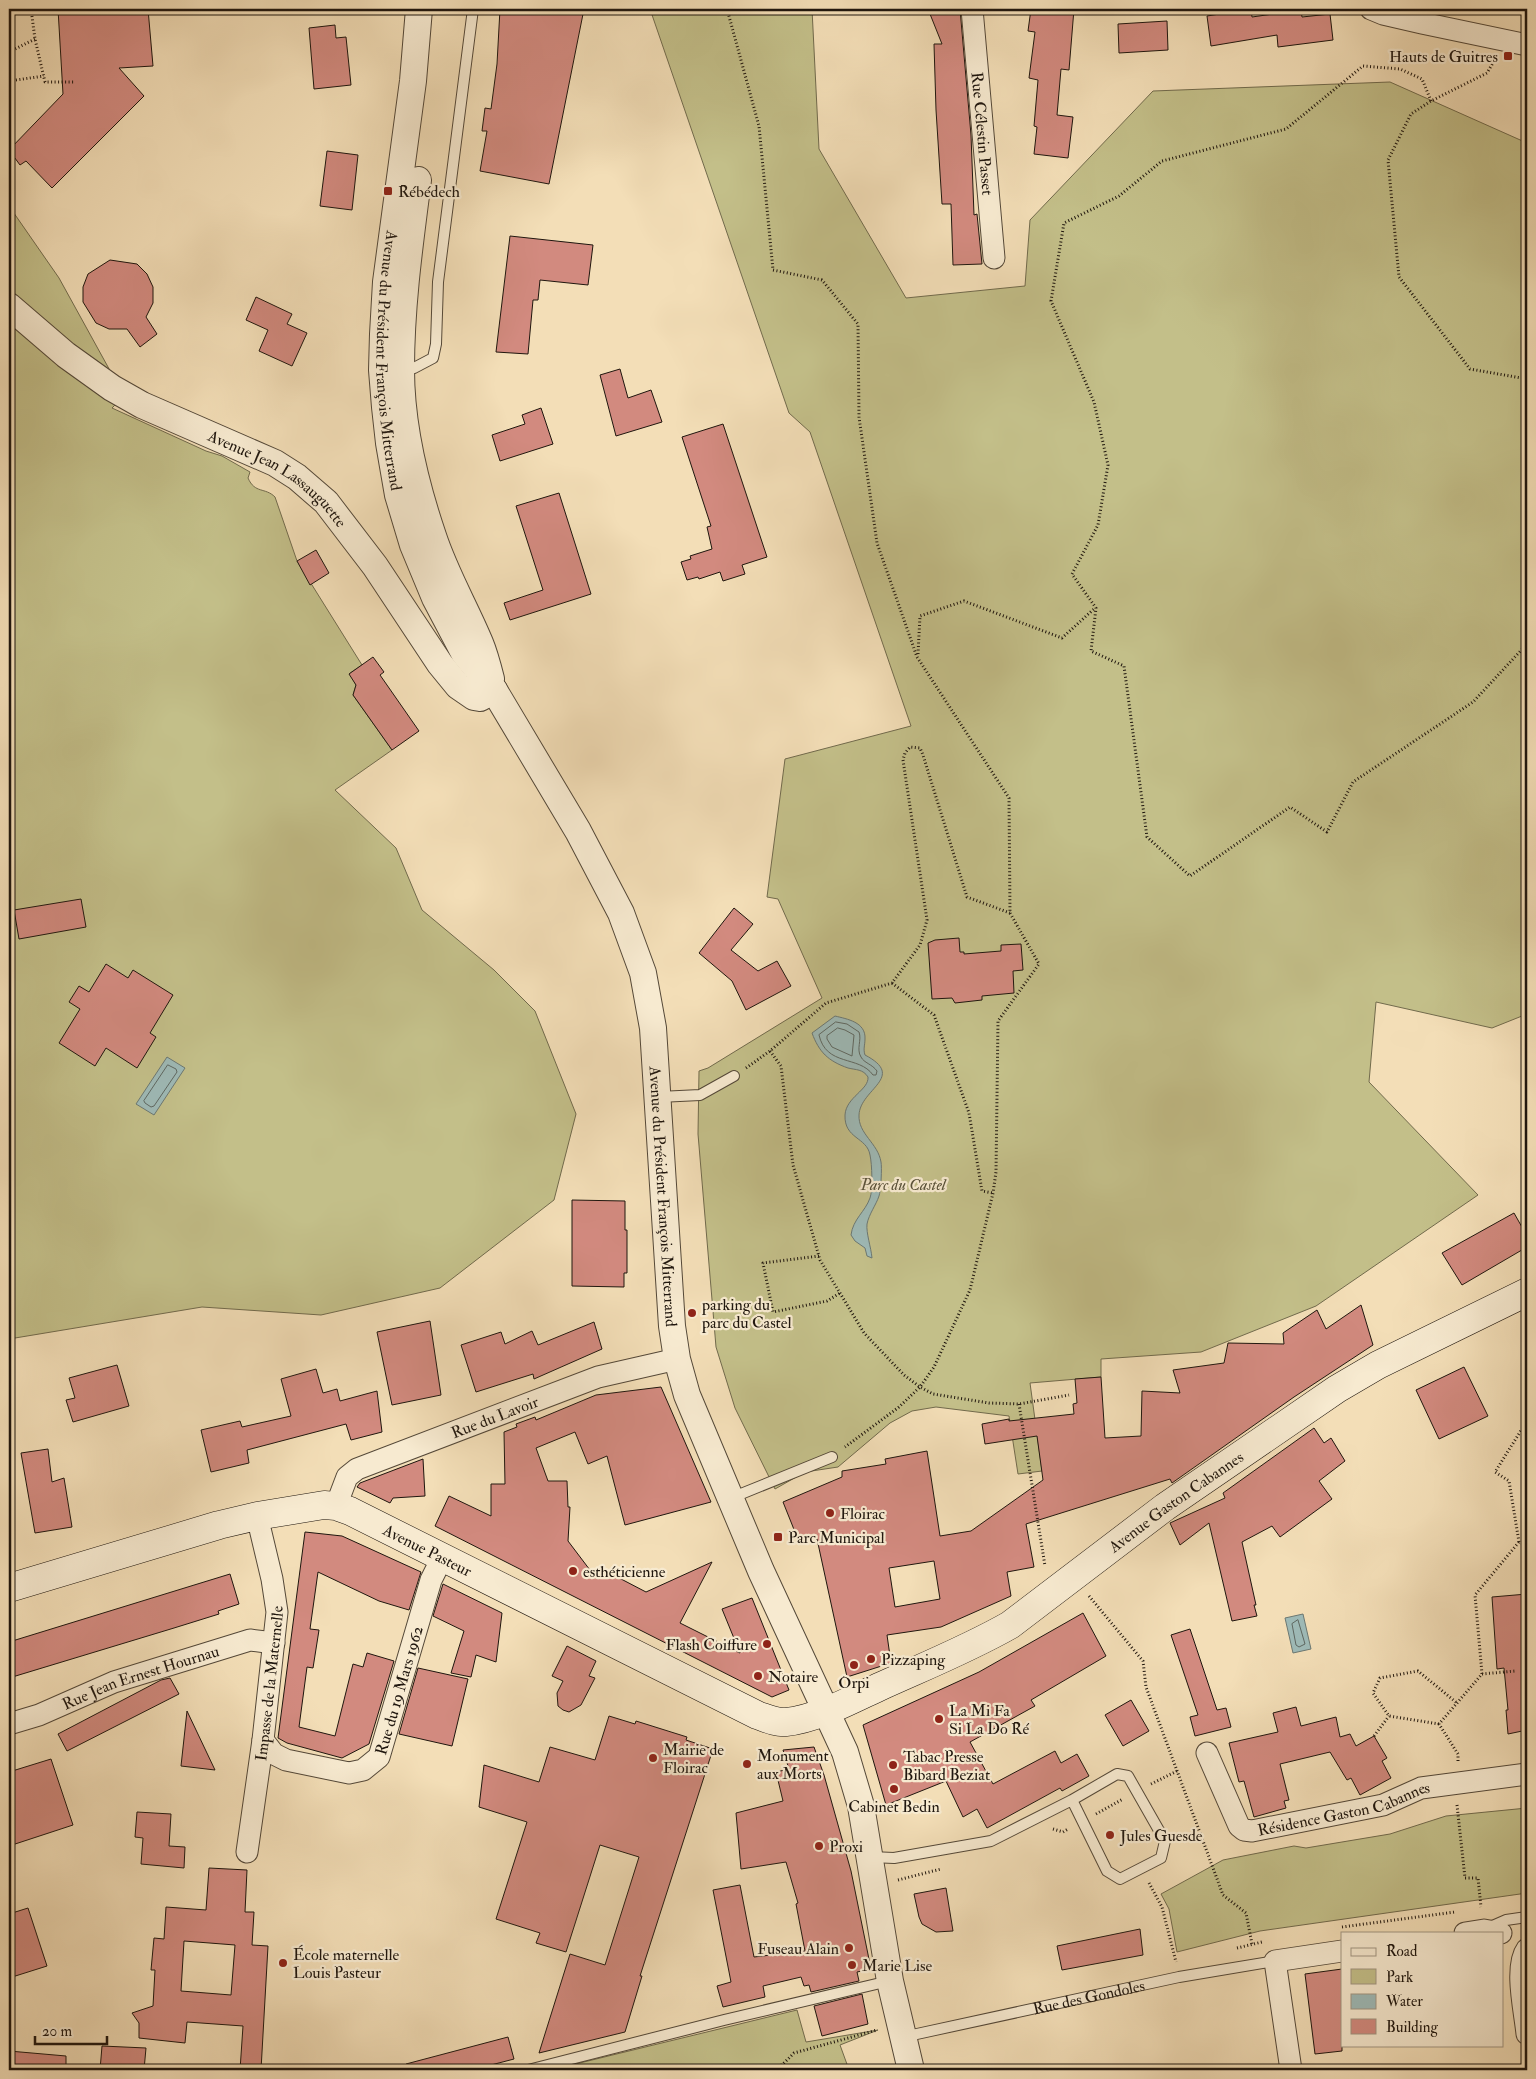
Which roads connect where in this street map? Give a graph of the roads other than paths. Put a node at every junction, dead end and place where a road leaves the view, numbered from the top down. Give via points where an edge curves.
1 (419, 9) edge
2 (436, 9) edge
3 (473, 9) edge
4 (972, 9) edge
5 (1372, 9) edge
6 (1527, 45) edge
7 (994, 258) dead end
8 (9, 306) edge
9 (392, 370) junction
10 (494, 690) junction
11 (734, 1076) road end
12 (658, 1098) junction
13 (1527, 1292) edge
14 (677, 1359) junction
15 (832, 1458) road end
16 (730, 1498) junction
17 (336, 1506) junction
18 (257, 1516) junction
19 (442, 1558) junction
20 (9, 1588) edge
21 (274, 1643) junction
22 (825, 1711) junction
23 (9, 1724) edge
24 (263, 1740) junction
25 (1207, 1753) dead end
26 (1527, 1774) edge
27 (1072, 1800) junction
28 (247, 1852) dead end
29 (871, 1857) junction
30 (1527, 1917) edge
31 (1488, 1932) edge
32 (1504, 1938) edge
33 (1341, 1951) edge
34 (1526, 1951) edge
35 (1265, 1963) junction
36 (890, 1981) junction
37 (890, 2033) junction
38 (1527, 2034) edge
39 (528, 2070) edge
40 (911, 2070) edge
41 (1291, 2070) edge

1 - 9 street, Avenue du Président François Mitterrand via 386,282
2 - 9 street, Avenue du Président François Mitterrand via 430,83
3 - 9 lane via 438,282 433,358 414,368
4 - 7 street, Rue Célestin Passet
5 - 6 street
8 - 10 street, Avenue Jean Lassauguette via 66,355 112,388 275,463 297,477 326,502 375,566 458,686 480,698
9 - 10 street, Avenue du Président François Mitterrand via 433,537 453,588 481,644
10 - 12 street, Avenue du Président François Mitterrand via 578,831 621,913 643,973 653,1028
11 - 12 lane via 700,1095
12 - 14 street, Avenue du Président François Mitterrand via 672,1326
13 - 22 main road, Avenue Gaston Cabannes via 1378,1365 1337,1389 1165,1507 1010,1625
14 - 16 street, Avenue du Président François Mitterrand via 687,1395
14 - 17 street, Rue du Lavoir via 598,1377 357,1469 347,1477
15 - 16 lane
16 - 22 street, Avenue du Président François Mitterrand
17 - 18 main road, Avenue Pasteur
17 - 19 main road, Avenue Pasteur
18 - 20 main road, Avenue Pasteur
18 - 21 street, Impasse de la Maternelle via 277,1612
19 - 22 main road, Avenue Pasteur via 756,1715 783,1723
19 - 24 street, Rue du 19 Mars 1962 via 431,1580 379,1758 363,1770 349,1773 286,1760 274,1754
21 - 23 street, Rue Jean Ernest Hournau via 250,1640 114,1682
21 - 24 street, Impasse de la Maternelle
22 - 29 street, Avenue du Président François Mitterrand via 845,1752 861,1806
24 - 28 street, Impasse de la Maternelle
25 - 26 street, Résidence Gaston Cabannes via 1239,1826 1252,1831 1383,1805 1421,1788
27 - 27 lane via 1107,1871 1120,1879 1161,1858 1165,1841 1128,1776 1117,1774
27 - 29 lane via 991,1841 894,1858
29 - 36 street, Avenue du Président François Mitterrand
30 - 31 lane via 1506,1920
32 - 34 street via 1519,1944
33 - 35 street, Rue des Gondoles
34 - 38 street via 1522,1988
35 - 37 lane, Rue des Gondoles
35 - 41 street
36 - 37 street, Avenue du Président François Mitterrand
36 - 39 lane
37 - 40 street, Avenue du Président François Mitterrand

